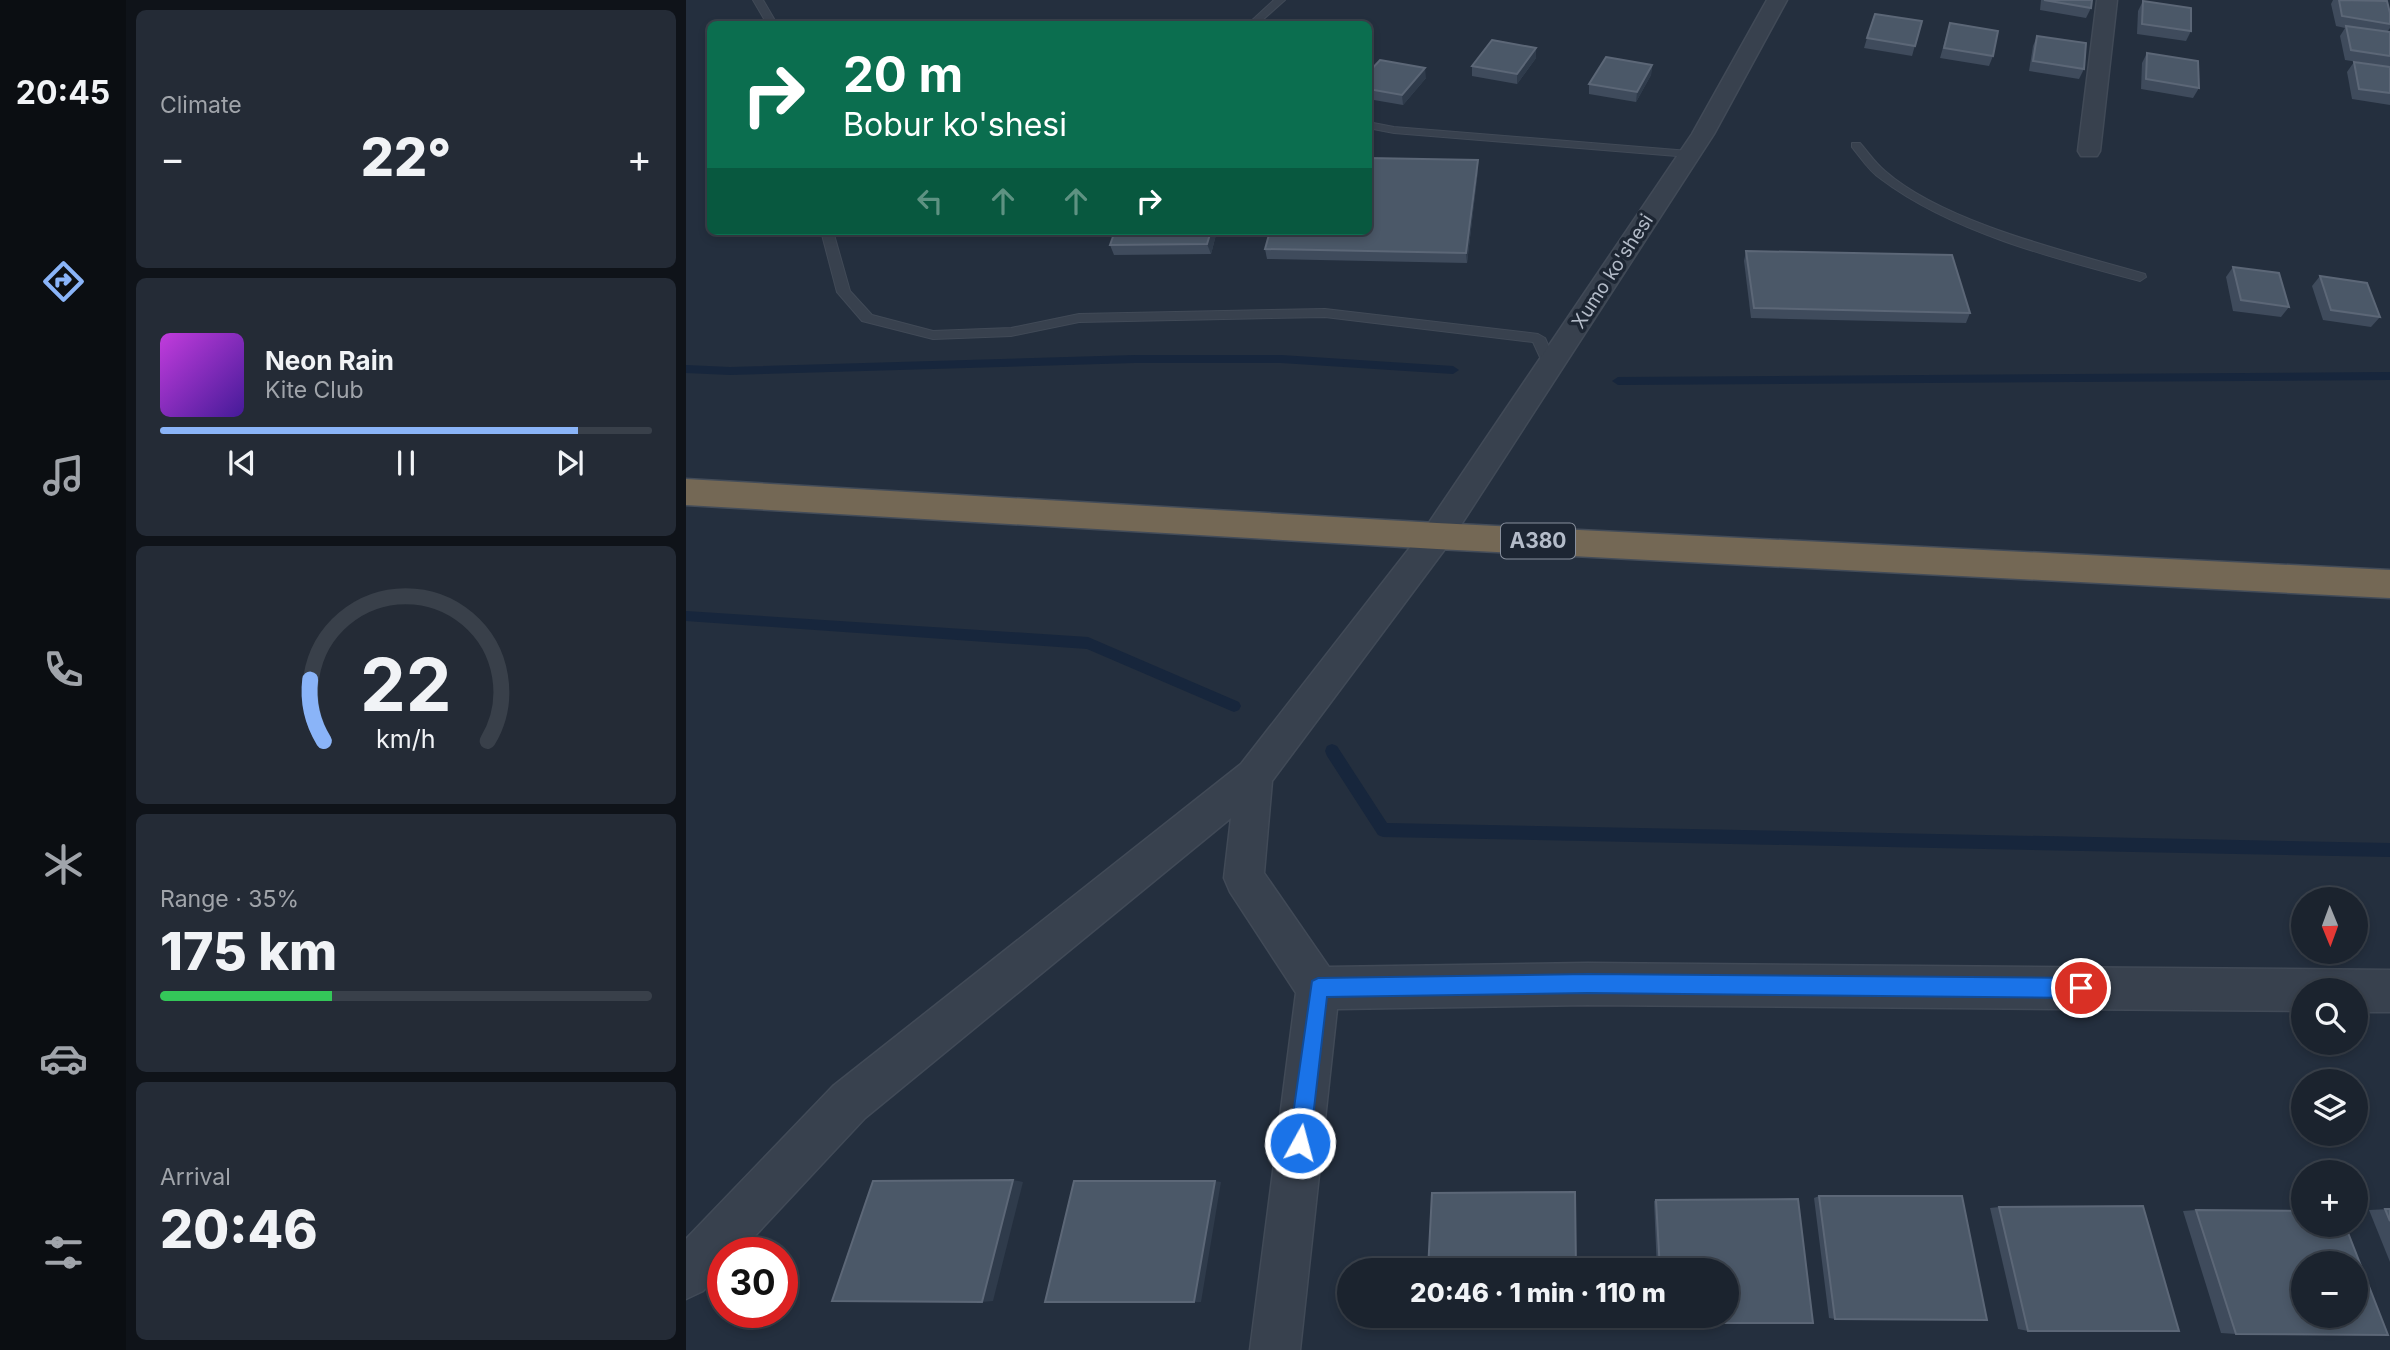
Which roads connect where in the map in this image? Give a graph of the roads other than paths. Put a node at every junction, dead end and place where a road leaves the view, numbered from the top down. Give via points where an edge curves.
1 (758, 0) edge
2 (1280, 0) edge
3 (1777, 0) edge
4 (2107, 0) edge
5 (770, 21) edge
6 (1256, 21) edge
7 (1372, 126) edge
8 (1856, 145) dead end
9 (2089, 151) dead end
10 (1689, 154) junction
11 (828, 235) edge
12 (2140, 277) dead end
13 (1550, 365) junction
14 (686, 492) edge
15 (1437, 536) junction
16 (2390, 584) edge
17 (1254, 776) junction
18 (1318, 988) junction
19 (2291, 989) edge
20 (2368, 990) edge
21 (2390, 991) edge
22 (686, 1274) edge
23 (1275, 1350) edge

1 - 5 lane
2 - 6 lane
3 - 10 street, Xumo ko'shesi
4 - 9 street
7 - 10 lane
8 - 12 lane via 1884,176 1938,208
10 - 13 street, Xumo ko'shesi
11 - 13 lane via 844,292 867,318 933,335 1011,332 1079,318 1325,313 1538,338
13 - 15 street, Xumo ko'shesi
14 - 15 highway, A380
15 - 16 highway, A380
15 - 17 street, Xumo ko'shesi
17 - 18 street via 1244,878
17 - 22 street, Xumo ko'shesi via 849,1102
18 - 19 street via 1588,984
18 - 23 street
20 - 21 street

